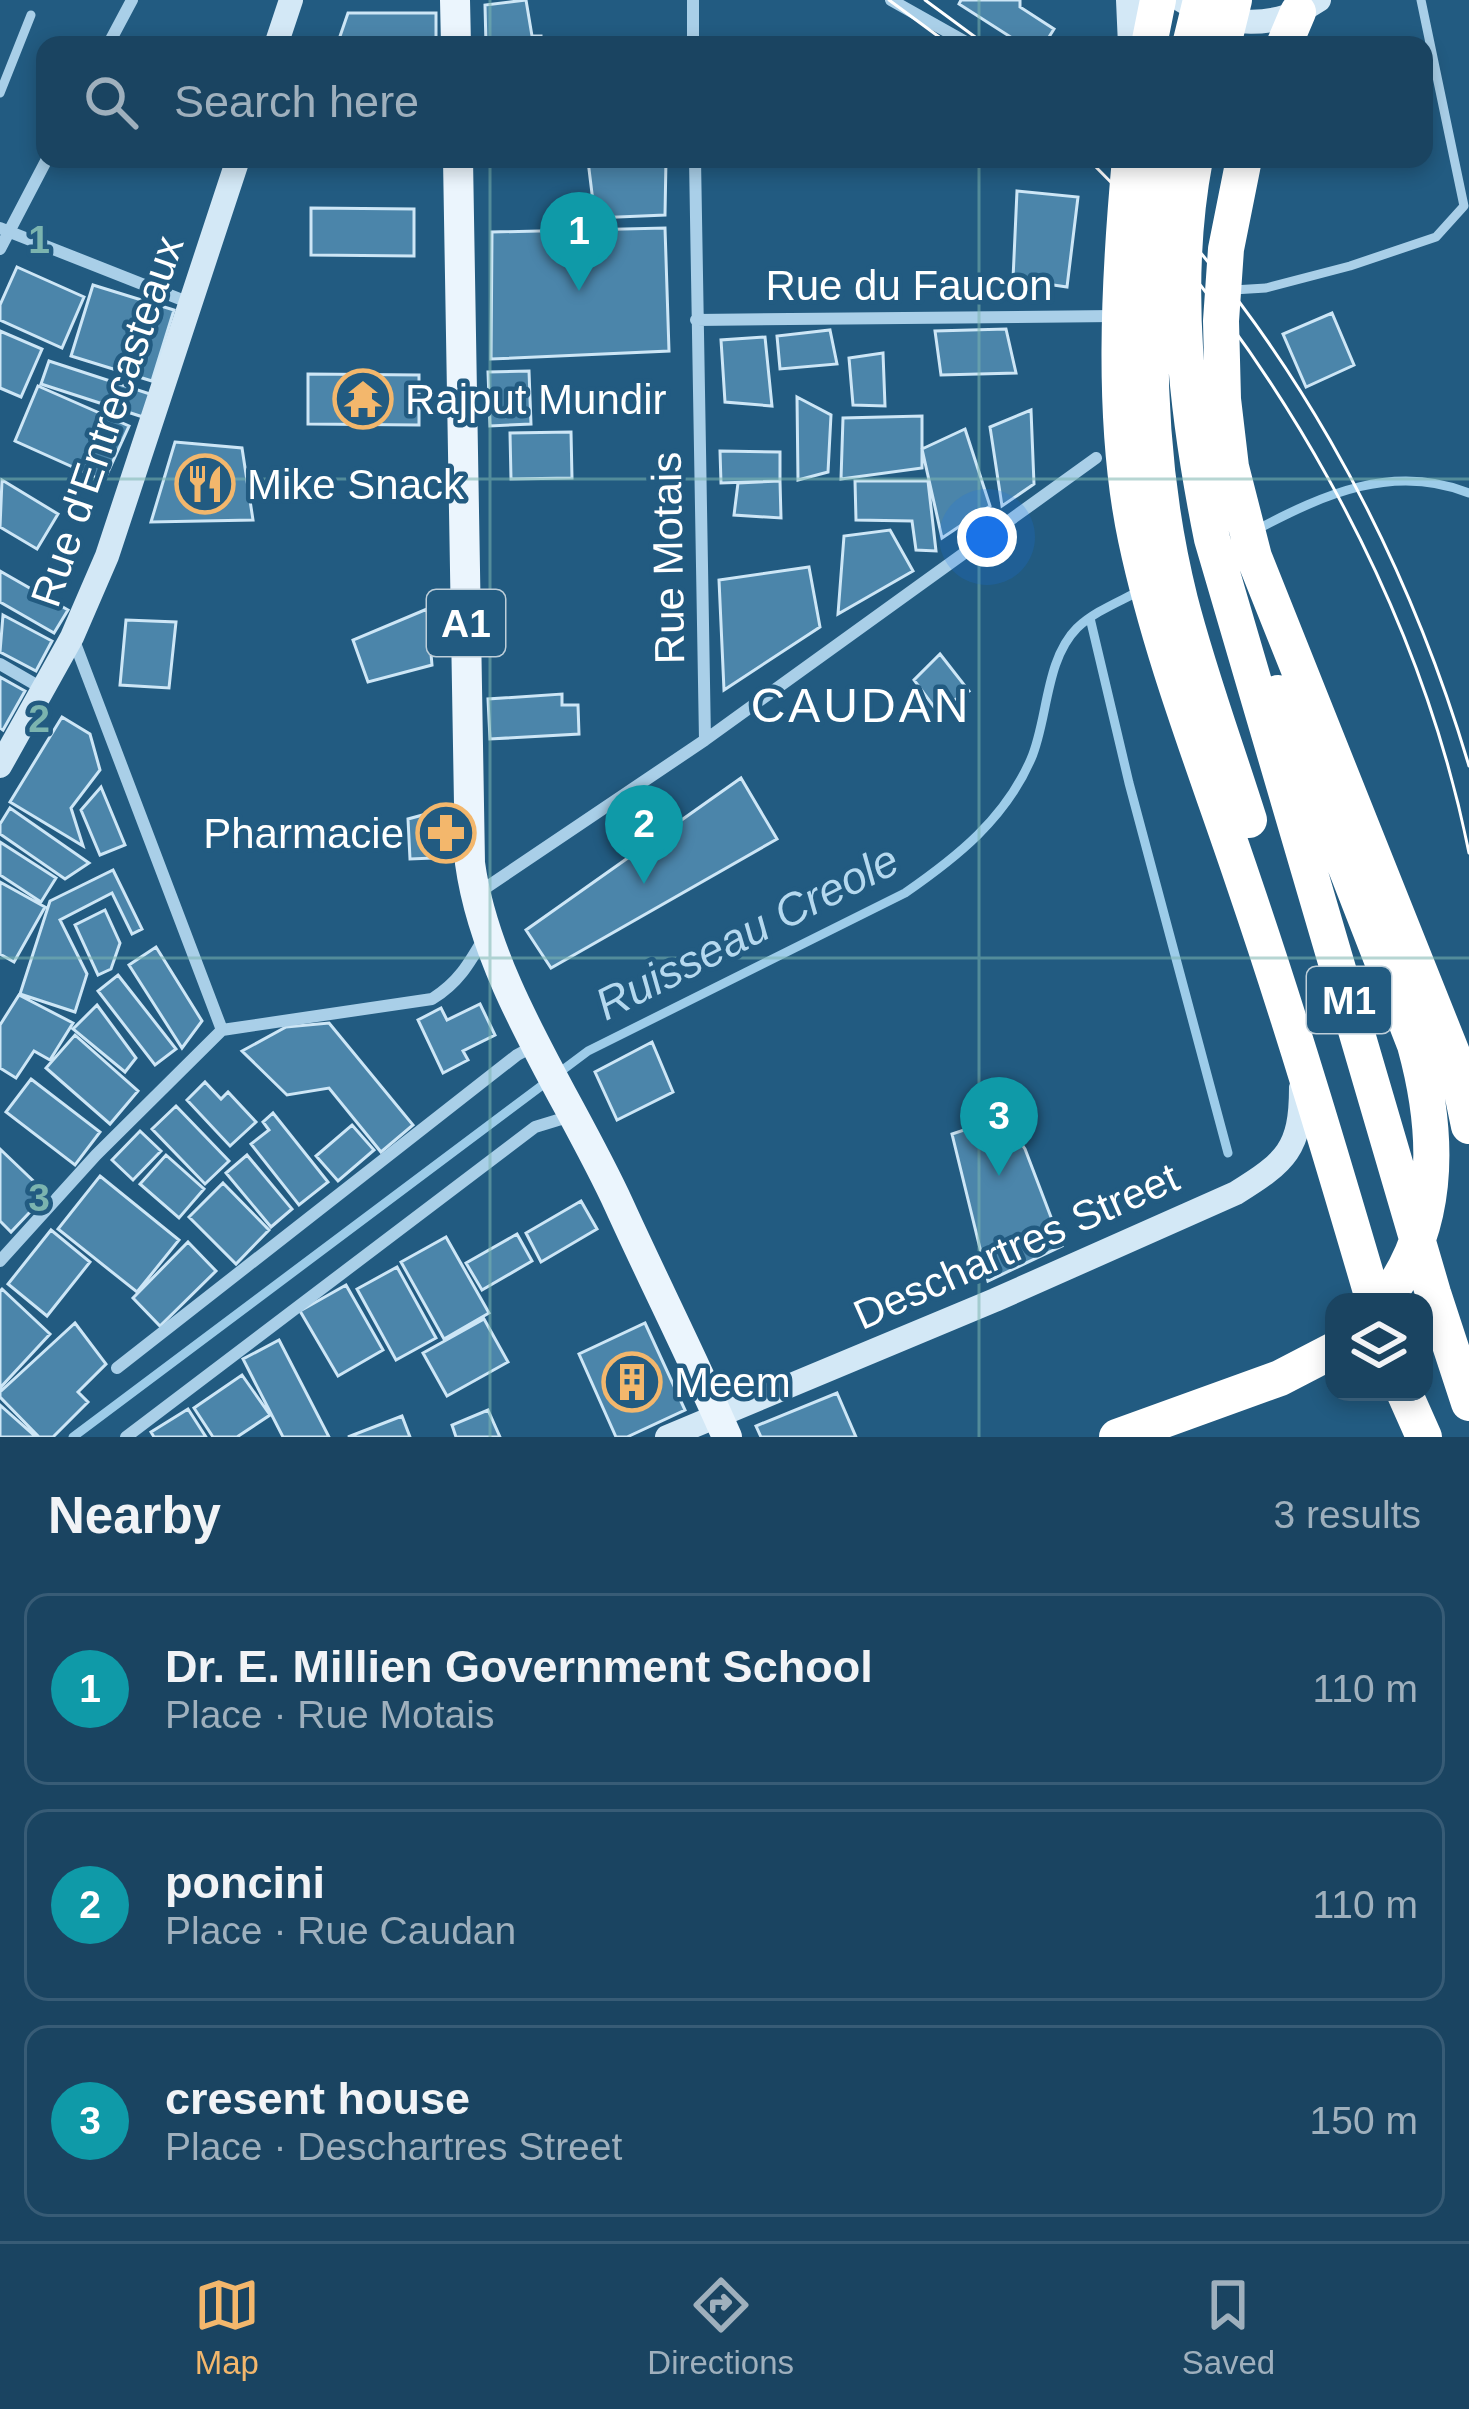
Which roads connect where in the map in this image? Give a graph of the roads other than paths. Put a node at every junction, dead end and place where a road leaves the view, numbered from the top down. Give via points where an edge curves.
1 (132, 0) edge
2 (291, 0) edge
3 (455, 0) edge
4 (693, 0) edge
5 (891, 0) edge
6 (1128, 0) edge
7 (1158, 0) edge
8 (1181, 0) edge
9 (1201, 0) edge
10 (1234, 0) edge
11 (1421, 0) edge
12 (31, 15) dead end
13 (1300, 19) edge
14 (113, 36) edge
15 (279, 36) edge
16 (456, 36) edge
17 (693, 36) edge
18 (955, 36) edge
19 (1130, 36) edge
20 (1151, 36) edge
21 (1192, 36) edge
22 (1225, 36) edge
23 (1428, 36) edge
24 (1433, 59) edge
25 (0, 92) edge
26 (42, 168) edge
27 (235, 168) edge
28 (458, 168) edge
29 (694, 168) edge
30 (1130, 168) edge
31 (1161, 168) edge
32 (1194, 168) edge
33 (1242, 168) edge
34 (4, 231) edge
35 (0, 249) edge
36 (1223, 291) junction
37 (191, 304) junction
38 (1122, 316) junction
39 (696, 320) junction
40 (1096, 458) dead end
41 (1230, 605) junction
42 (1176, 633) junction
43 (72, 637) junction
44 (0, 664) edge
45 (45, 690) junction
46 (705, 740) junction
47 (0, 766) edge
48 (475, 895) junction
49 (487, 931) junction
50 (222, 1030) junction
51 (1300, 1048) junction
52 (541, 1059) junction
53 (570, 1110) junction
54 (1469, 1126) edge
55 (0, 1261) edge
56 (1380, 1293) edge
57 (1381, 1293) edge
58 (1389, 1293) edge
59 (1325, 1355) edge
60 (117, 1368) dead end
61 (1404, 1401) edge
62 (1407, 1401) edge
63 (1421, 1401) edge
64 (1469, 1402) edge
65 (722, 1426) edge
66 (126, 1437) edge
67 (667, 1437) edge
68 (1117, 1437) edge
69 (1413, 1437) edge
70 (1428, 1437) edge

1 - 14 street
2 - 15 street
3 - 16 main road
4 - 17 street
5 - 18 street
6 - 19 street
7 - 20 highway
8 - 13 street via 1240,23
9 - 21 highway
10 - 22 highway
11 - 23 lane
12 - 25 lane
24 - 36 lane via 1463,206 1436,237 1266,288
26 - 34 street
27 - 37 street, Rue d'Entrecasteaux
28 - 48 main road, A1
29 - 39 street, Rue Motais
30 - 38 highway
31 - 42 highway, M1 via 1152,409
32 - 41 highway, M1 via 1185,358 1196,458
33 - 36 highway
34 - 35 street
34 - 37 street
36 - 54 highway via 1223,399 1254,556 1442,1025
37 - 43 street, Rue d'Entrecasteaux
38 - 39 street, Rue du Faucon
38 - 42 highway via 1125,460 1136,538
39 - 46 street, Rue Motais
40 - 46 street
41 - 58 highway via 1264,661 1415,1045 1433,1125 1430,1196 1408,1264
41 - 64 highway, M1
42 - 51 highway
42 - 57 highway, M1 via 1330,1080
43 - 45 street, Rue d'Entrecasteaux
43 - 50 street
44 - 45 street
45 - 47 street, Rue d'Entrecasteaux
46 - 48 street
48 - 49 main road, A1
49 - 50 street via 466,970 432,999
49 - 52 main road, A1
50 - 55 street
51 - 56 highway
51 - 65 street, Deschartres Street via 1300,1124 1293,1148 1271,1171
52 - 53 main road, A1
52 - 60 street via 517,1055
53 - 65 main road, A1
53 - 66 street via 535,1127
59 - 68 highway
61 - 69 lane
62 - 70 highway
63 - 70 highway
65 - 67 street, Deschartres Street

